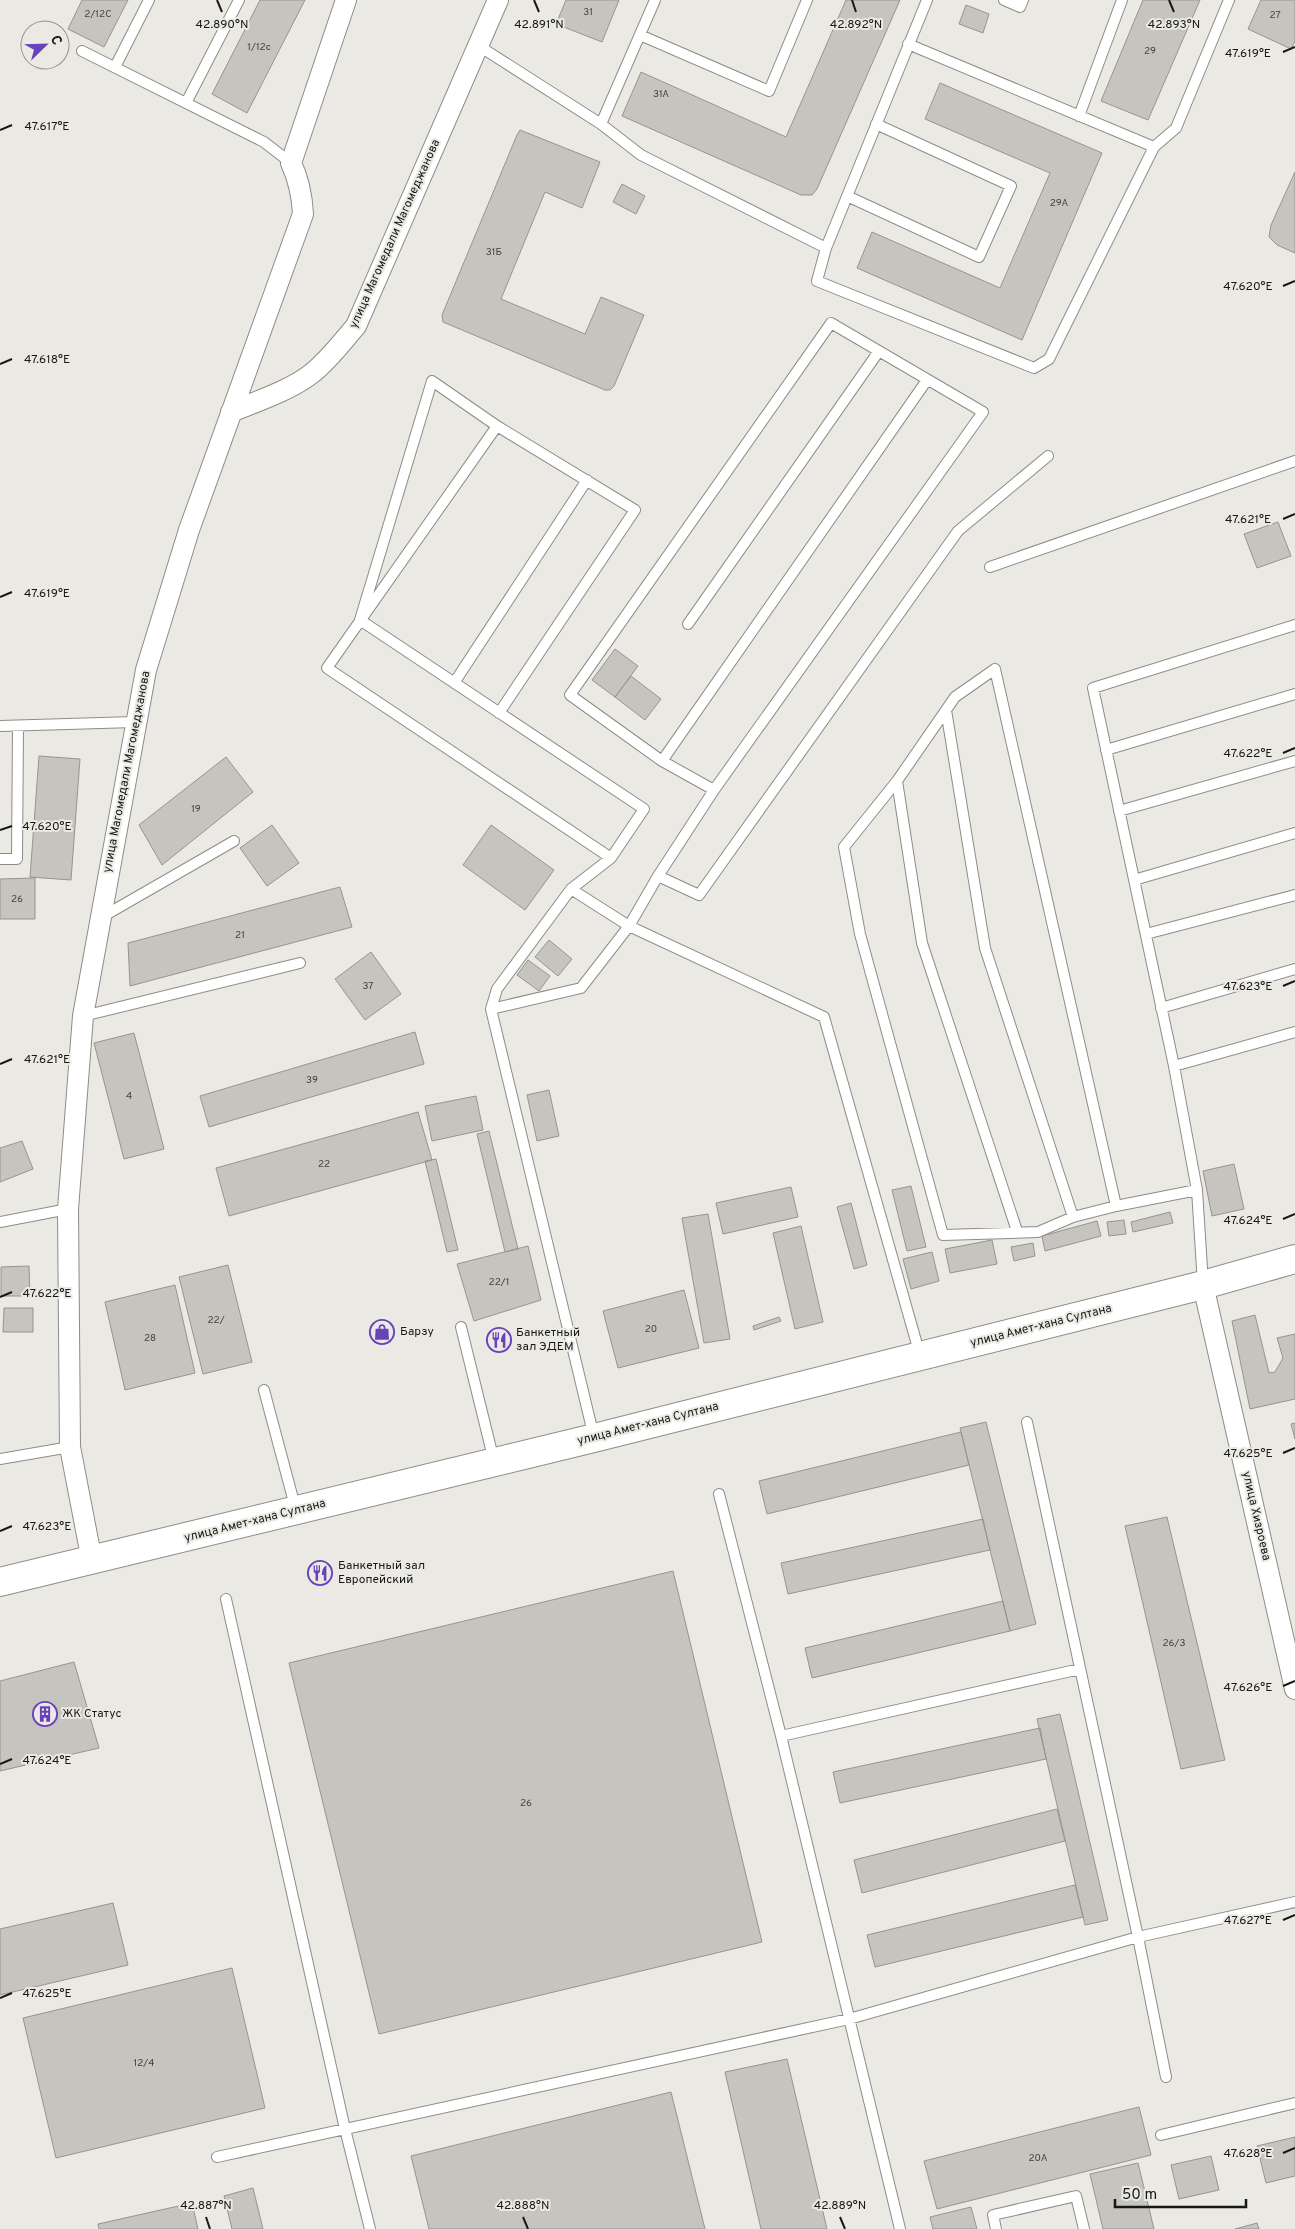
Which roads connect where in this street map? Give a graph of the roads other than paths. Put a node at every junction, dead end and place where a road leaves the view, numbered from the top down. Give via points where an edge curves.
1 (149, 0) edge
2 (239, 0) edge
3 (346, 0) edge
4 (498, 0) edge
5 (655, 0) edge
6 (807, 0) edge
7 (926, 0) edge
8 (1004, 0) edge
9 (1023, 0) edge
10 (1122, 0) edge
11 (1229, 0) edge
12 (640, 35) junction
13 (908, 44) junction
14 (479, 46) junction
15 (82, 51) dead end
16 (115, 67) junction
17 (186, 103) junction
18 (1079, 116) junction
19 (601, 124) junction
20 (876, 124) junction
21 (1154, 148) junction
22 (291, 163) junction
23 (847, 196) junction
24 (826, 248) junction
25 (879, 351) junction
26 (927, 380) junction
27 (231, 412) junction
28 (497, 426) junction
29 (1048, 456) dead end
30 (1295, 461) edge
31 (587, 480) junction
32 (990, 567) dead end
33 (360, 620) junction
34 (688, 624) dead end
35 (1295, 625) edge
36 (454, 683) junction
37 (1295, 694) edge
38 (946, 710) junction
39 (499, 713) junction
40 (135, 722) junction
41 (0, 726) edge
42 (18, 727) junction
43 (1106, 750) junction
44 (662, 761) junction
45 (1295, 761) edge
46 (898, 780) junction
47 (714, 790) junction
48 (1119, 811) junction
49 (1295, 833) edge
50 (234, 841) dead end
51 (0, 858) edge
52 (610, 858) junction
53 (658, 876) junction
54 (1134, 880) junction
55 (571, 888) junction
56 (1295, 895) edge
57 (101, 918) junction
58 (630, 926) junction
59 (1146, 934) junction
60 (300, 963) dead end
61 (1295, 969) edge
62 (1162, 1008) junction
63 (491, 1009) junction
64 (83, 1016) junction
65 (1295, 1032) edge
66 (1174, 1066) junction
67 (1197, 1190) junction
68 (1116, 1206) junction
69 (68, 1209) junction
70 (1073, 1217) junction
71 (0, 1222) edge
72 (1018, 1232) junction
73 (1295, 1260) edge
74 (1203, 1285) junction
75 (461, 1327) dead end
76 (920, 1356) junction
77 (264, 1390) dead end
78 (1027, 1422) dead end
79 (594, 1438) junction
80 (70, 1447) junction
81 (0, 1459) edge
82 (494, 1462) junction
83 (719, 1494) dead end
84 (296, 1511) junction
85 (92, 1561) junction
86 (0, 1582) edge
87 (226, 1599) dead end
88 (1080, 1669) junction
89 (1295, 1689) edge
90 (781, 1736) junction
91 (1295, 1902) edge
92 (1138, 1937) junction
93 (848, 2019) junction
94 (1166, 2077) dead end
95 (1295, 2103) edge
96 (345, 2129) junction
97 (1161, 2135) dead end
98 (217, 2157) dead end
99 (370, 2229) edge
100 (900, 2229) edge
101 (996, 2229) edge
102 (1084, 2229) edge

1 - 16 lane
2 - 17 lane
3 - 22 street
4 - 14 street, улица Магомедали Магомеджановa
5 - 12 lane
6 - 12 lane via 769,91
7 - 13 lane
8 - 9 lane via 1020,7
10 - 18 lane
11 - 21 lane via 1176,128
12 - 19 lane
13 - 18 lane
13 - 20 lane
14 - 19 lane
14 - 27 street, улица Магомедали Магомеджановa via 356,326 311,375
15 - 16 lane
16 - 17 lane
17 - 22 lane via 264,142
18 - 21 lane
19 - 24 lane via 641,155
20 - 23 lane
20 - 23 lane via 1011,186 979,257
21 - 24 lane via 1050,359 1034,368 817,282
22 - 27 street via 302,193 303,214
23 - 24 lane
25 - 26 lane
25 - 34 lane
25 - 44 lane via 831,323 570,695
26 - 44 lane
26 - 47 lane via 983,412
27 - 40 street, улица Магомедали Магомеджановa via 146,670
28 - 31 lane
28 - 33 lane
28 - 33 lane via 432,381
29 - 53 lane via 958,531 699,896
30 - 32 lane
31 - 36 lane
31 - 39 lane via 635,510
33 - 36 lane
33 - 52 lane via 327,668
35 - 43 lane via 1093,688
36 - 39 lane
37 - 43 lane
38 - 46 lane
38 - 68 lane via 955,698 995,669
38 - 70 lane via 984,948
39 - 52 lane via 644,809
40 - 42 lane
40 - 57 street, улица Магомедали Магомеджановa
41 - 42 lane
42 - 51 lane via 18,859
43 - 48 lane
44 - 47 lane
45 - 48 lane
46 - 72 lane via 922,943
46 - 72 lane via 844,847 860,934 943,1235
47 - 53 lane
48 - 54 lane
49 - 54 lane
50 - 57 lane
52 - 55 lane
53 - 58 lane
54 - 59 lane
55 - 58 lane
55 - 63 lane via 497,989
56 - 59 lane
57 - 64 street, улица Магомедали Магомеджановa
58 - 63 lane via 581,988
58 - 76 lane via 824,1017
59 - 62 lane
60 - 64 lane
61 - 62 lane
62 - 66 lane
63 - 79 lane
64 - 69 street, улица Магомедали Магомеджановa
65 - 66 lane
66 - 67 lane
67 - 68 lane
67 - 74 lane
68 - 70 lane
69 - 71 lane
69 - 80 street, улица Магомедали Магомеджановa
70 - 72 lane via 1038,1232
73 - 74 main road, улица Амет-хана Султана
74 - 76 main road, улица Амет-хана Султана
74 - 89 street, улица Хизроева
75 - 82 lane
76 - 79 main road, улица Амет-хана Султана
77 - 84 lane
78 - 88 lane
79 - 82 main road, улица Амет-хана Султана
80 - 81 lane
80 - 85 street, улица Магомедали Магомеджановa
82 - 84 main road, улица Амет-хана Султана
83 - 90 lane
84 - 85 main road, улица Амет-хана Султана
85 - 86 main road, улица Амет-хана Султана
87 - 96 lane
88 - 90 lane
88 - 92 lane
90 - 93 lane
91 - 92 lane
92 - 93 lane
92 - 94 lane
93 - 96 lane
93 - 100 lane
95 - 97 lane
96 - 98 lane
96 - 99 lane
101 - 102 lane via 993,2215 1076,2196

